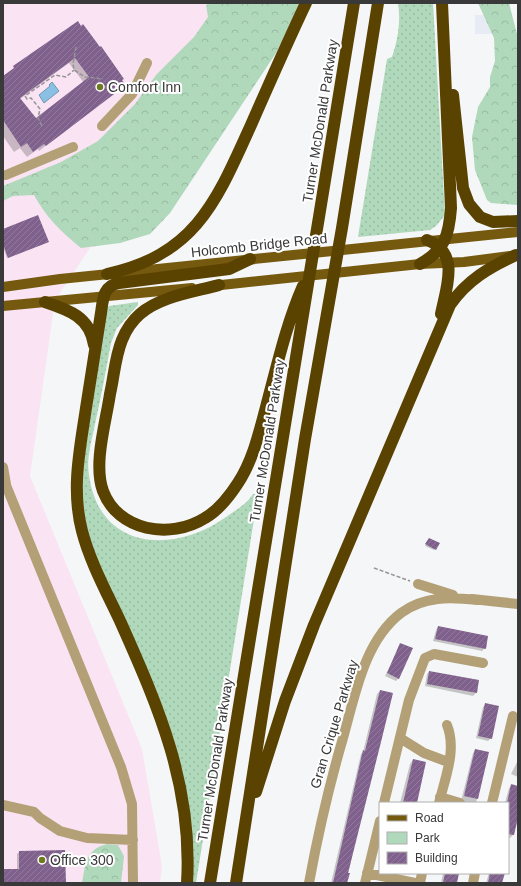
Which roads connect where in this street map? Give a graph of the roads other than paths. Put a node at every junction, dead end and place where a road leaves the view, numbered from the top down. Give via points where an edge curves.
1 (306, 3) edge
2 (354, 3) edge
3 (378, 3) edge
4 (442, 3) edge
5 (147, 63) dead end
6 (102, 126) dead end
7 (73, 147) dead end
8 (6, 175) dead end
9 (518, 221) edge
10 (518, 232) edge
11 (427, 240) joint
12 (443, 243) junction
13 (517, 255) edge
14 (250, 259) junction
15 (448, 263) junction
16 (420, 264) junction
17 (311, 268) junction
18 (106, 274) junction
19 (219, 285) junction
20 (3, 287) edge
21 (104, 296) junction
22 (45, 302) junction
23 (3, 306) edge
24 (437, 335) junction
25 (94, 357) junction
26 (3, 467) edge
27 (3, 478) edge
28 (5, 489) edge
29 (418, 584) road end
30 (477, 600) junction
31 (518, 604) edge
32 (483, 663) dead end
33 (513, 716) dead end
34 (447, 725) dead end
35 (400, 738) junction
36 (448, 762) junction
37 (439, 800) edge
38 (384, 802) edge
39 (453, 802) edge
40 (492, 802) edge
41 (3, 805) edge
42 (379, 825) edge
43 (245, 826) junction
44 (133, 840) junction
45 (366, 878) edge
46 (133, 883) edge
47 (187, 883) edge
48 (210, 883) edge
49 (236, 883) edge
50 (309, 883) edge
51 (415, 883) edge

1 - 18 highway via 228,176 208,210 186,235 162,253 133,267
2 - 17 highway, Turner McDonald Parkway
3 - 43 highway via 305,439
4 - 9 highway via 466,196 474,211 484,219 500,223
4 - 12 highway via 451,208 449,228
5 - 6 street via 132,94
7 - 8 street
10 - 12 main road
11 - 12 highway
11 - 14 main road, Holcomb Bridge Road
12 - 15 highway
12 - 16 highway via 434,255
13 - 15 main road
13 - 24 highway via 479,275 458,293
14 - 18 main road, Holcomb Bridge Road
14 - 21 highway via 229,269 116,284 108,288
15 - 16 main road
15 - 24 highway via 448,279
16 - 19 main road
17 - 19 highway via 286,333 253,452 237,485 221,506 197,522 169,529 140,526 121,516 112,506 102,490 100,476 104,431 121,342 132,323 150,307
17 - 48 highway, Turner McDonald Parkway
18 - 20 main road, Holcomb Bridge Road
19 - 21 main road
21 - 22 main road
21 - 25 highway
22 - 23 main road
22 - 25 highway via 71,311 82,318 91,333
24 - 43 highway via 293,676
25 - 47 highway via 77,468 79,515 88,547 150,688 171,747 183,808
26 - 28 street
27 - 28 street
28 - 44 street via 121,767 132,804
29 - 30 street
30 - 31 street
30 - 50 street, Gran Crique Parkway via 450,598 421,602 397,616 379,638 364,667 350,710
32 - 35 street via 434,654 427,656 411,695
33 - 40 street
34 - 36 street via 452,743
35 - 36 street via 424,753
35 - 38 street
36 - 37 street
37 - 39 street
41 - 44 street via 34,812 60,831 87,838
42 - 45 street
43 - 49 highway
44 - 46 street
45 - 51 street

